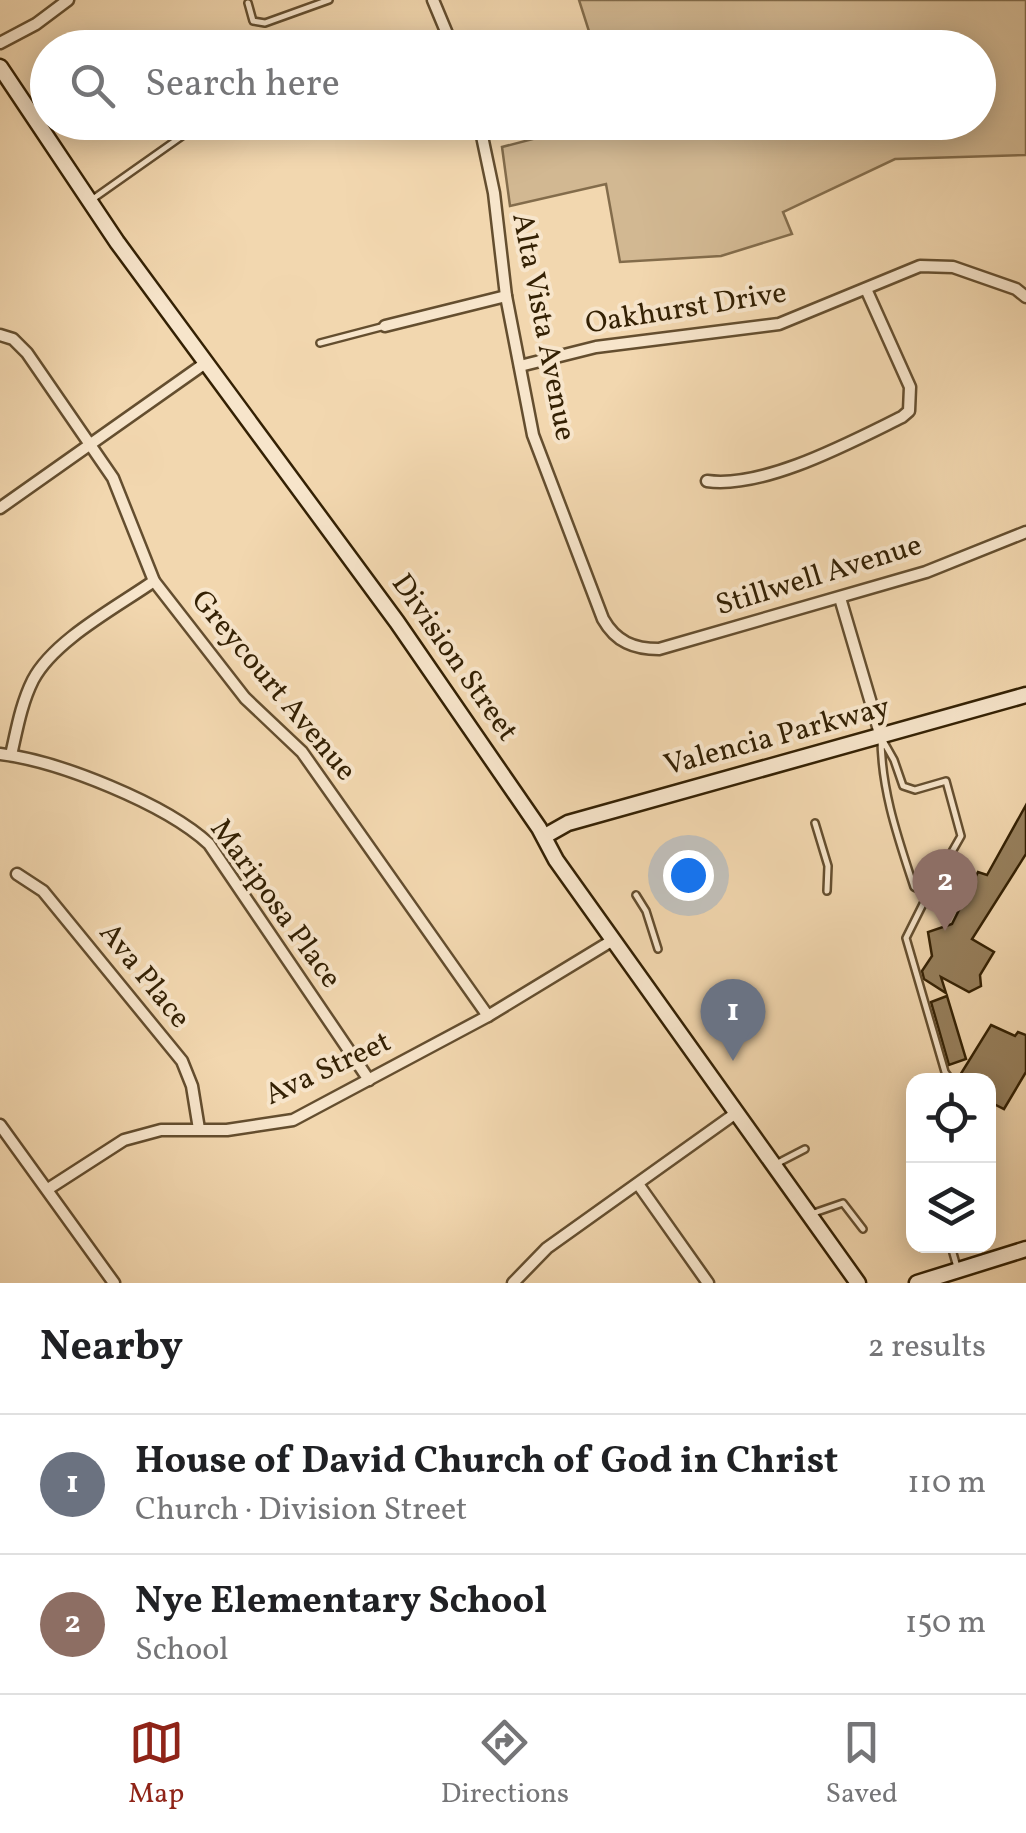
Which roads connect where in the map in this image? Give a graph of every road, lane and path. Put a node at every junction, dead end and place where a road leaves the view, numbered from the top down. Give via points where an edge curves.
1 (68, 0) edge
2 (329, 0) edge
3 (433, 0) edge
4 (248, 3) dead end
5 (446, 30) edge
6 (0, 43) edge
7 (0, 67) edge
8 (30, 112) edge
9 (48, 140) edge
10 (176, 140) edge
11 (484, 140) edge
12 (89, 201) junction
13 (866, 289) junction
14 (506, 296) junction
15 (1026, 297) edge
16 (384, 326) joint
17 (0, 335) edge
18 (320, 342) dead end
19 (204, 364) junction
20 (520, 366) junction
21 (89, 444) junction
22 (707, 481) dead end
23 (0, 508) edge
24 (1026, 532) edge
25 (154, 581) junction
26 (840, 598) junction
27 (623, 642) joint
28 (1026, 696) edge
29 (881, 738) junction
30 (6, 755) edge
31 (814, 824) dead end
32 (545, 836) junction
33 (17, 874) dead end
34 (826, 891) dead end
35 (928, 894) junction
36 (636, 895) dead end
37 (613, 940) junction
38 (658, 949) dead end
39 (488, 1016) junction
40 (946, 1073) edge
41 (368, 1080) junction
42 (736, 1113) junction
43 (0, 1125) edge
44 (198, 1129) junction
45 (805, 1149) dead end
46 (773, 1166) junction
47 (638, 1184) junction
48 (48, 1189) junction
49 (808, 1215) junction
50 (862, 1229) dead end
51 (1026, 1250) edge
52 (953, 1253) edge
53 (958, 1270) junction
54 (920, 1282) edge
55 (114, 1283) edge
56 (513, 1283) edge
57 (708, 1283) edge
58 (858, 1283) edge

1 - 6 street
2 - 4 lane via 266,23 253,21
3 - 5 street
7 - 8 main road, Division Street
9 - 12 main road, Division Street
10 - 12 lane
11 - 14 street, Alta Vista Avenue
12 - 19 main road, Division Street
13 - 15 street, Oakhurst Drive via 920,266 953,267
13 - 20 street, Oakhurst Drive via 780,324 596,347
13 - 22 street via 910,387 909,410 824,455 729,484
14 - 16 street
14 - 20 street, Alta Vista Avenue
16 - 18 lane
17 - 21 street, Greycourt Avenue via 27,352
19 - 21 street
19 - 32 main road, Division Street via 397,622
20 - 27 street, Alta Vista Avenue via 538,448 602,619
21 - 23 street
21 - 25 street, Greycourt Avenue via 113,478
24 - 26 street, Stillwell Avenue
25 - 30 street via 56,650 35,676
25 - 39 street, Greycourt Avenue via 244,698 302,752
26 - 27 street, Stillwell Avenue via 659,649
26 - 29 street
28 - 29 main road, Valencia Parkway
29 - 32 main road, Valencia Parkway via 568,823
29 - 35 lane via 890,814 914,887
29 - 35 lane via 903,786 915,790 946,781 961,836
30 - 41 street, Mariposa Place via 73,770 191,828 209,844
31 - 34 lane via 828,866
32 - 37 main road, Division Street
33 - 44 street, Ava Place via 43,892 182,1061
35 - 40 lane via 906,938
36 - 38 lane
37 - 39 street, Ava Street
37 - 42 main road, Division Street
39 - 41 street, Ava Street
41 - 44 street, Ava Street via 292,1120
42 - 46 main road, Division Street
42 - 47 street
43 - 48 street
44 - 48 street, Ava Street via 124,1140
45 - 46 lane
46 - 49 main road, Division Street
47 - 56 street via 547,1248
47 - 57 street
48 - 55 street
49 - 50 lane via 843,1202
49 - 58 main road, Division Street
51 - 53 main road
52 - 53 lane
53 - 54 main road

